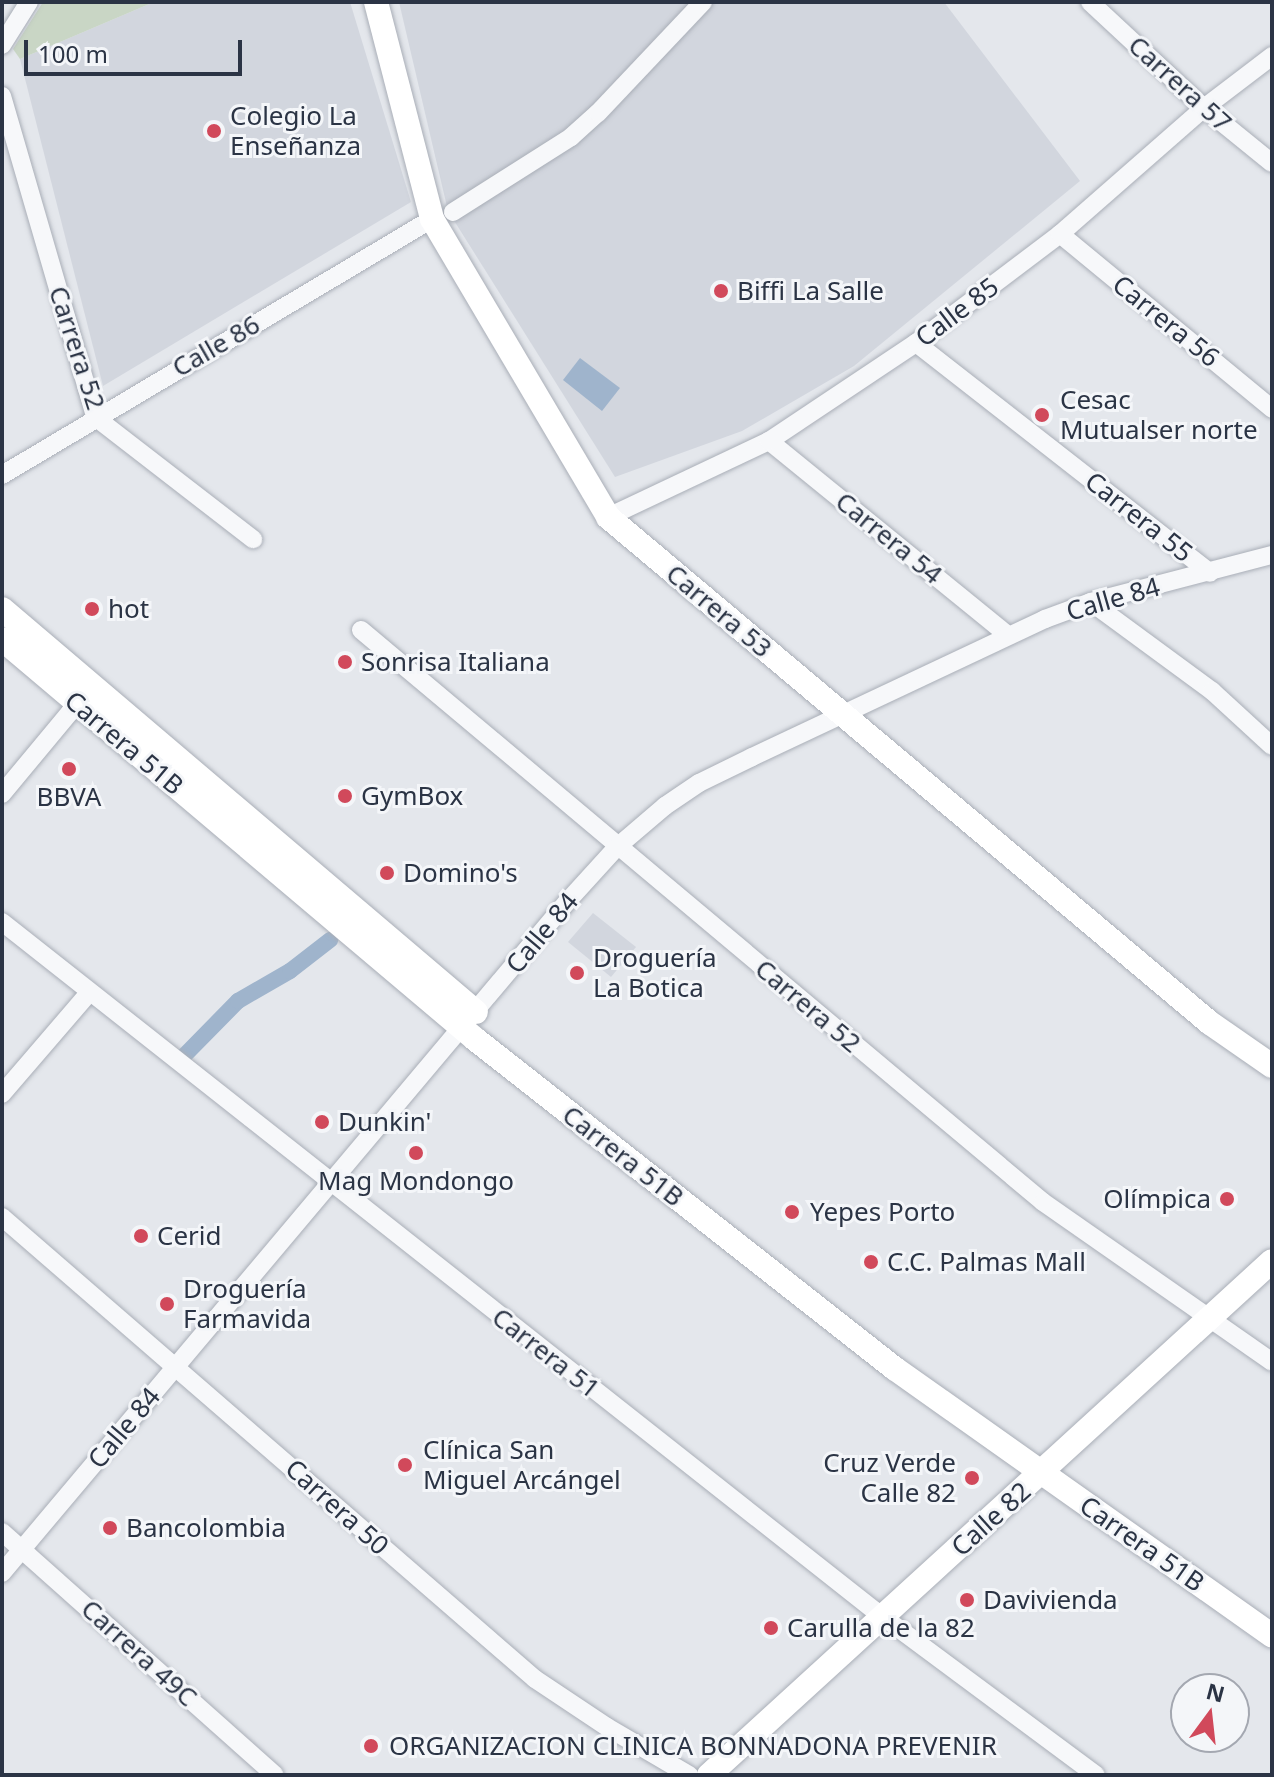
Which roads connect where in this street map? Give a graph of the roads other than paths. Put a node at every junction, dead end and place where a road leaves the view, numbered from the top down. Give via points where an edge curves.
1 (29, 2) edge
2 (376, 2) edge
3 (703, 2) edge
4 (1090, 2) edge
5 (2, 45) edge
6 (1272, 56) edge
7 (2, 96) edge
8 (1204, 108) junction
9 (7, 132) edge
10 (1272, 163) edge
11 (442, 216) junction
12 (1060, 234) junction
13 (916, 343) junction
14 (1272, 409) edge
15 (95, 417) junction
16 (769, 441) junction
17 (2, 475) edge
18 (608, 517) junction
19 (253, 539) dead end
20 (1272, 555) edge
21 (1210, 573) junction
22 (1091, 602) junction
23 (2, 609) edge
24 (361, 630) dead end
25 (1008, 635) junction
26 (2, 639) edge
27 (103, 696) junction
28 (81, 707) junction
29 (842, 715) junction
30 (1272, 746) edge
31 (2, 794) edge
32 (617, 847) junction
33 (2, 922) edge
34 (89, 993) junction
35 (469, 1020) junction
36 (1272, 1066) edge
37 (2, 1094) edge
38 (331, 1184) junction
39 (2, 1217) edge
40 (1272, 1261) edge
41 (1209, 1318) junction
42 (1272, 1362) edge
43 (177, 1365) junction
44 (1042, 1473) junction
45 (2, 1532) edge
46 (22, 1549) junction
47 (2, 1573) edge
48 (883, 1617) junction
49 (1272, 1636) edge
50 (275, 1775) edge
51 (689, 1775) edge
52 (709, 1775) edge
53 (1096, 1775) edge

1 - 5 street
2 - 11 main road, Carrera 53
3 - 11 street, Calle 86 via 571,137
4 - 8 street, Carrera 57
6 - 8 street, Calle 85
7 - 9 street, Carrera 52
8 - 10 street, Carrera 57
8 - 12 street, Calle 85
9 - 15 street, Carrera 52
11 - 15 street, Calle 86
11 - 18 main road, Carrera 53
12 - 13 street, Calle 85
12 - 14 street, Carrera 56
13 - 16 street, Calle 85
13 - 21 street, Carrera 55
15 - 17 street, Calle 86
15 - 19 street, Carrera 52
16 - 18 street, Calle 85
16 - 25 street, Carrera 54
18 - 29 main road, Carrera 53
20 - 21 street, Calle 84
21 - 22 street, Calle 84
22 - 25 street, Calle 84
22 - 30 street via 1212,691
23 - 27 main road, Carrera 51B
24 - 32 street, Carrera 52
25 - 29 street, Calle 84
26 - 28 main road, Carrera 51B
27 - 28 street
27 - 35 main road, Carrera 51B
28 - 31 street via 70,712
28 - 35 main road, Carrera 51B
29 - 32 street, Calle 84 via 699,783
29 - 36 main road, Carrera 53 via 1210,1023
32 - 35 street, Calle 84
32 - 41 street, Carrera 52 via 1043,1202
33 - 34 street, Carrera 51
34 - 37 street
34 - 38 street, Carrera 51
35 - 38 street, Calle 84
35 - 44 main road, Carrera 51B via 894,1368
38 - 43 street, Calle 84
38 - 48 street, Carrera 51
39 - 43 street, Carrera 50
40 - 41 main road, Calle 82
41 - 42 street, Carrera 52
41 - 44 main road, Calle 82
43 - 46 street, Calle 84
43 - 51 street, Carrera 50 via 535,1679
44 - 48 main road, Calle 82
44 - 49 main road, Carrera 51B
45 - 46 street, Carrera 49C
46 - 47 street, Calle 84
46 - 50 street, Carrera 49C
48 - 52 main road, Calle 82
48 - 53 street, Carrera 51

